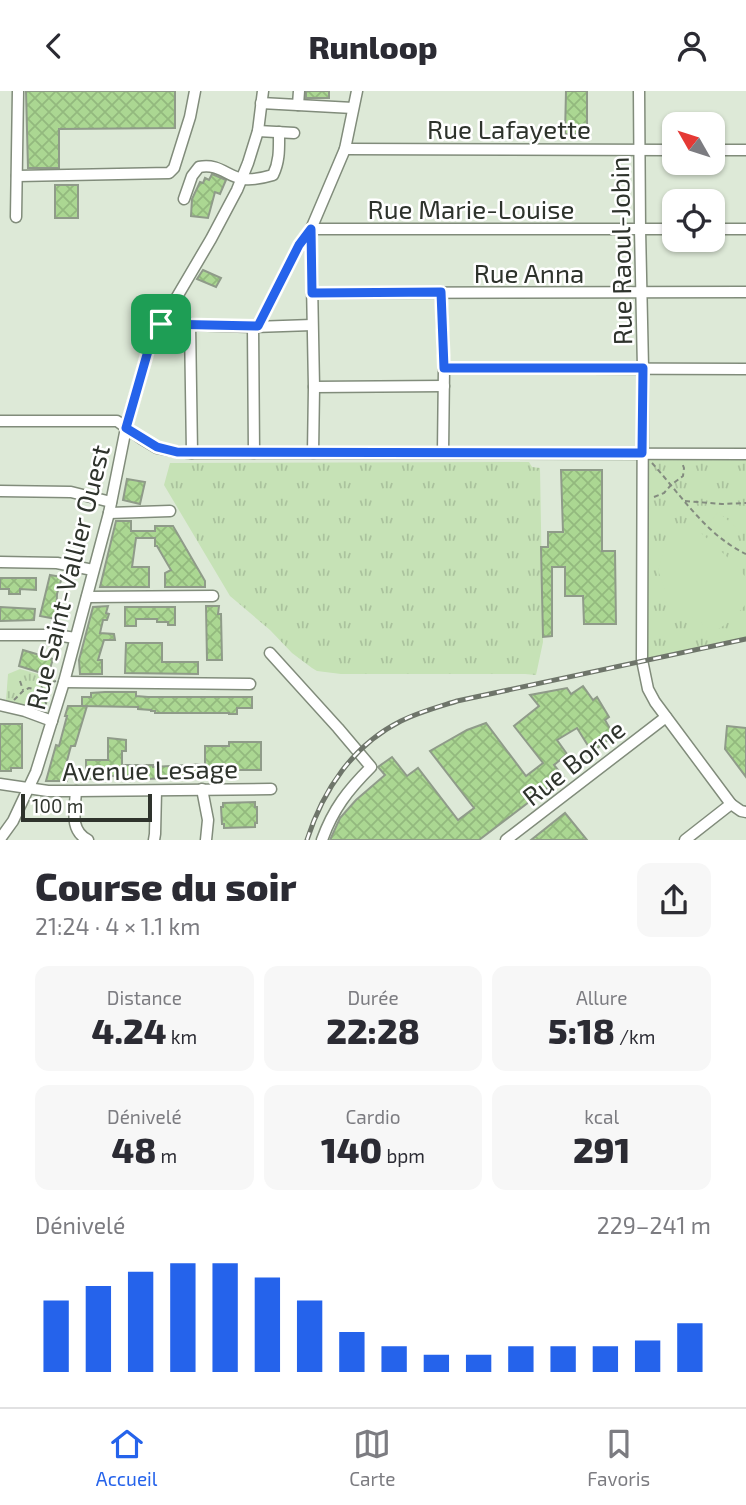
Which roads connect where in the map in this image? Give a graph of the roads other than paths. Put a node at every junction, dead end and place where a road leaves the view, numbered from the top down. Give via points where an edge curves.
1 (18, 91) edge
2 (195, 91) edge
3 (263, 91) edge
4 (299, 91) edge
5 (356, 91) edge
6 (639, 91) edge
7 (261, 103) junction
8 (298, 105) junction
9 (353, 108) junction
10 (258, 131) junction
11 (279, 132) junction
12 (294, 133) dead end
13 (345, 149) junction
14 (640, 149) junction
15 (662, 150) edge
16 (725, 150) edge
17 (746, 150) edge
18 (17, 176) junction
19 (242, 179) junction
20 (184, 199) dead end
21 (16, 217) dead end
22 (311, 229) junction
23 (640, 229) junction
24 (662, 229) edge
25 (725, 229) edge
26 (746, 229) edge
27 (441, 292) junction
28 (746, 292) edge
29 (312, 293) junction
30 (641, 293) junction
31 (161, 324) junction
32 (190, 324) junction
33 (312, 325) junction
34 (255, 326) junction
35 (444, 368) junction
36 (643, 368) junction
37 (746, 369) edge
38 (444, 386) junction
39 (314, 387) junction
40 (0, 421) edge
41 (126, 428) junction
42 (443, 452) junction
43 (192, 453) junction
44 (254, 453) junction
45 (313, 453) junction
46 (642, 453) junction
47 (746, 454) edge
48 (0, 491) edge
49 (111, 502) junction
50 (170, 512) dead end
51 (108, 513) junction
52 (0, 562) edge
53 (93, 570) junction
54 (213, 596) dead end
55 (86, 597) junction
56 (0, 635) edge
57 (75, 638) junction
58 (270, 653) dead end
59 (64, 682) junction
60 (250, 684) dead end
61 (0, 705) edge
62 (666, 717) junction
63 (52, 721) junction
64 (0, 784) edge
65 (29, 789) junction
66 (202, 789) junction
67 (271, 789) dead end
68 (75, 791) junction
69 (156, 791) junction
70 (731, 804) junction
71 (746, 813) edge
72 (0, 839) edge
73 (88, 840) edge
74 (154, 840) edge
75 (206, 840) edge
76 (322, 840) edge
77 (506, 840) edge
78 (685, 840) edge

1 - 18 street
2 - 18 street via 169,173
3 - 7 street, Rue Saint-Vallier Ouest
4 - 8 street
5 - 9 street
6 - 14 street, Rue Raoul-Jobin
7 - 8 street
7 - 10 street, Rue Saint-Vallier Ouest
8 - 9 street
9 - 13 street
10 - 11 street
10 - 19 street, Rue Saint-Vallier Ouest
11 - 12 street
11 - 19 street via 279,159 273,175
13 - 14 street, Rue Lafayette
13 - 22 street
14 - 15 street, Rue Lafayette
14 - 23 street, Rue Raoul-Jobin
16 - 17 street
18 - 21 street
19 - 20 street via 215,167 200,167
19 - 31 street, Rue Saint-Vallier Ouest
22 - 23 street, Rue Marie-Louise
22 - 29 street
22 - 34 street
23 - 24 street, Rue Marie-Louise
23 - 30 street, Rue Raoul-Jobin
25 - 26 street
27 - 29 street, Rue Anna
27 - 30 street, Rue Anna
27 - 35 street
28 - 30 street, Rue Anna
29 - 33 street
30 - 36 street, Rue Raoul-Jobin
31 - 32 street
31 - 41 street, Rue Saint-Vallier Ouest via 148,351
32 - 34 street
32 - 43 street
33 - 34 street
33 - 39 street
34 - 44 street
35 - 36 street
35 - 38 street
36 - 37 street
36 - 46 street, Rue Raoul-Jobin
38 - 39 street
38 - 42 street
39 - 45 street
40 - 41 street via 117,421
41 - 43 street via 157,447
41 - 49 street, Rue Saint-Vallier Ouest
42 - 45 street
42 - 46 street
43 - 44 street
44 - 45 street
46 - 47 street
46 - 62 street, Rue Raoul-Jobin via 642,660 648,689
48 - 49 street via 71,492
49 - 51 street, Rue Saint-Vallier Ouest
50 - 51 street
51 - 53 street, Rue Saint-Vallier Ouest
52 - 53 street via 57,563
53 - 55 street, Rue Saint-Vallier Ouest
54 - 55 street
55 - 57 street, Rue Saint-Vallier Ouest
56 - 57 street
57 - 59 street, Rue Saint-Vallier Ouest
58 - 76 street via 371,767 351,787
59 - 60 street
59 - 63 street, Rue Saint-Vallier Ouest
61 - 63 street
62 - 70 street, Rue Raoul-Jobin
62 - 77 street, Rue Borne
63 - 65 street, Rue Saint-Vallier Ouest
64 - 65 street, Avenue Lesage
65 - 68 street, Avenue Lesage
65 - 72 street, Rue Saint-Vallier Ouest
66 - 67 street, Avenue Lesage
66 - 69 street, Avenue Lesage
66 - 75 street via 208,820
68 - 69 street, Avenue Lesage
68 - 73 street via 75,826
69 - 74 street
70 - 71 street
70 - 78 street

